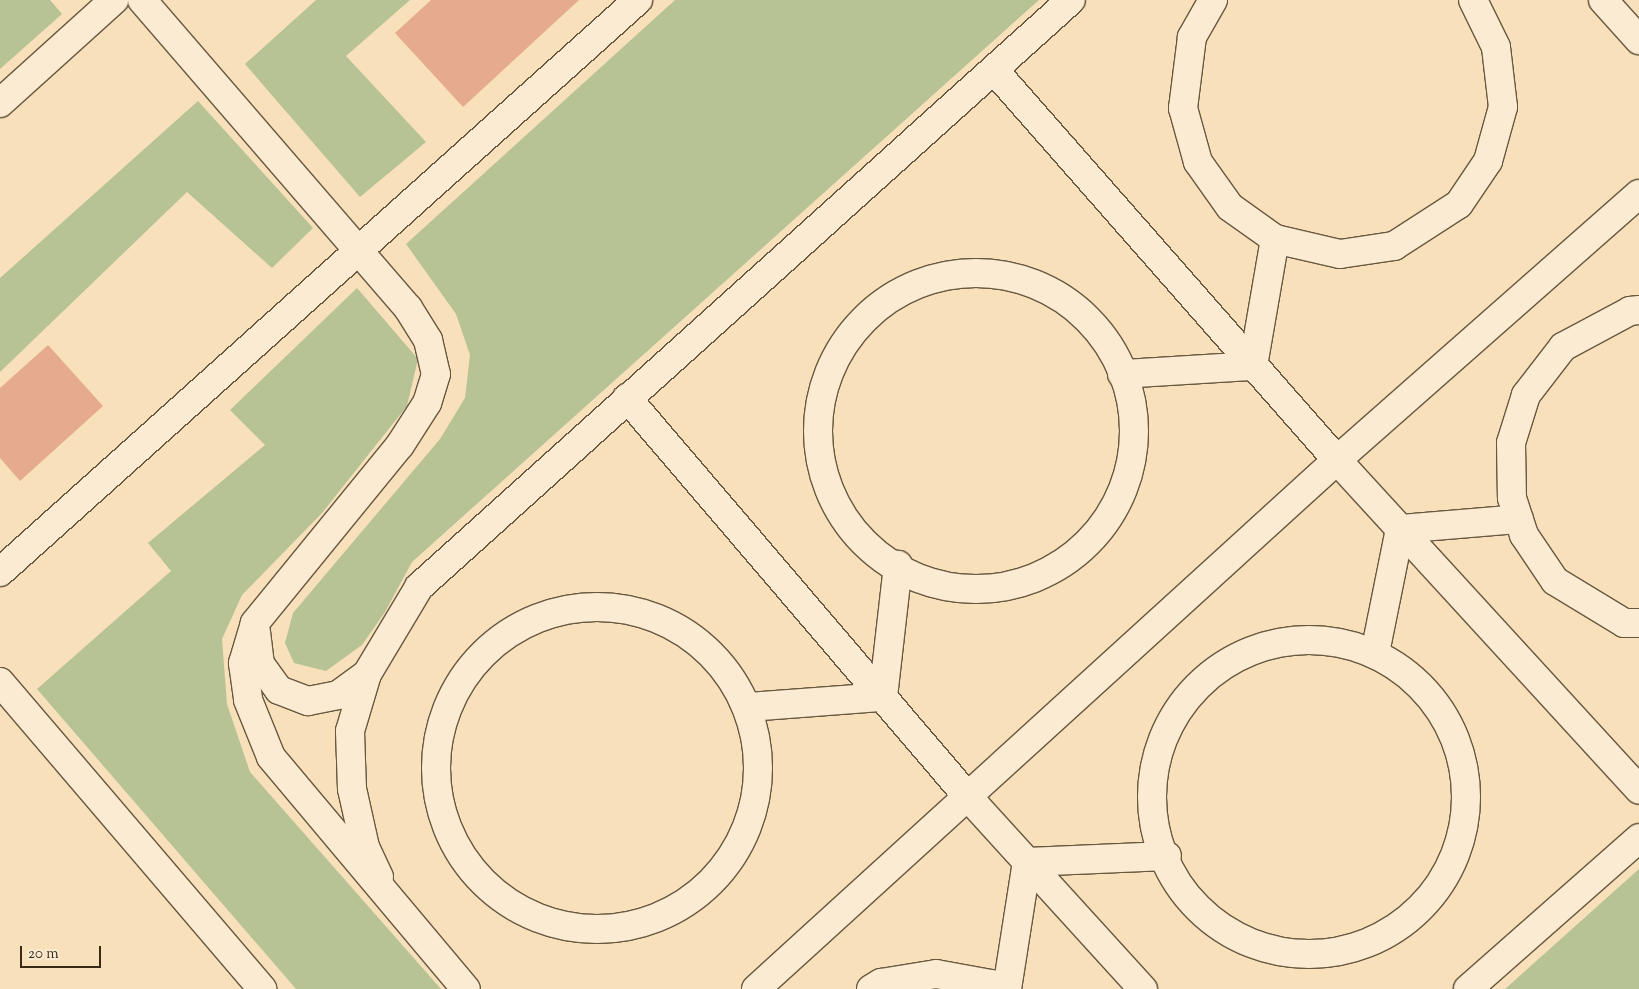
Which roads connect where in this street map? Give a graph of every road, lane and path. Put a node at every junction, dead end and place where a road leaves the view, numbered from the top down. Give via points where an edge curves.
1 (114, 0) edge
2 (142, 0) edge
3 (638, 0) edge
4 (1071, 0) edge
5 (1213, 0) edge
6 (1473, 0) edge
7 (1603, 0) edge
8 (1639, 40) edge
9 (994, 70) junction
10 (0, 103) edge
11 (1639, 194) edge
12 (1275, 239) junction
13 (356, 249) junction
14 (1639, 310) edge
15 (1253, 366) junction
16 (1122, 374) junction
17 (627, 398) junction
18 (1337, 460) junction
19 (1519, 519) junction
20 (1400, 529) junction
21 (898, 565) junction
22 (0, 572) edge
23 (255, 623) junction
24 (1639, 623) edge
25 (1375, 653) junction
26 (367, 674) junction
27 (0, 682) edge
28 (883, 697) junction
29 (749, 707) junction
30 (1639, 788) edge
31 (968, 797) junction
32 (1639, 838) edge
33 (1167, 856) junction
34 (1027, 862) junction
35 (394, 907) junction
36 (262, 989) edge
37 (466, 989) edge
38 (756, 989) edge
39 (871, 989) edge
40 (1000, 989) edge
41 (1007, 989) edge
42 (1143, 989) edge
43 (1468, 989) edge

1 - 10 street
2 - 13 street
3 - 13 street
4 - 9 street
5 - 12 street via 1192,37 1183,108 1198,162 1219,192 1230,207
6 - 12 street via 1496,47 1503,107 1488,161 1459,204 1394,246 1340,254
7 - 8 street
9 - 15 street
9 - 17 street
11 - 18 street
12 - 15 street
13 - 22 street
13 - 23 street via 408,308 428,340 436,374 427,403 400,445
14 - 19 street via 1630,311 1563,347 1526,395 1511,443 1512,498
15 - 16 street
15 - 18 street
16 - 21 street via 1133,403 1130,473 1094,539 1050,573 1012,587 931,584
16 - 21 street via 1114,350 1062,296 987,271 927,278 886,298 847,336 819,404 819,459 832,500 864,545
17 - 26 street via 419,587
17 - 28 street
18 - 20 street
18 - 31 street
19 - 20 street
19 - 24 street via 1524,535 1555,581 1624,623
20 - 25 street
20 - 30 street
21 - 28 street
23 - 26 street via 260,664 279,690 308,701 338,695
23 - 35 street via 243,662 248,700 271,757
25 - 33 street via 1322,639 1277,641 1226,662 1202,680 1168,724 1158,750 1151,805
25 - 33 street via 1413,678 1450,726 1466,779 1467,811 1453,864 1436,892 1378,940 1326,955 1295,956 1227,933 1174,880
26 - 35 street via 350,731 352,789 365,847
27 - 36 street
28 - 29 street
28 - 31 street
29 - 29 street via 760,763 751,824 723,873 670,915 616,931 545,923 495,895 450,838 435,783 440,726 455,688 491,644 539,615 608,605 663,619 719,659
31 - 34 street
31 - 38 street
32 - 43 street
33 - 34 street
34 - 41 street
34 - 42 street
35 - 37 street
39 - 40 street via 881,983 936,974 991,984

